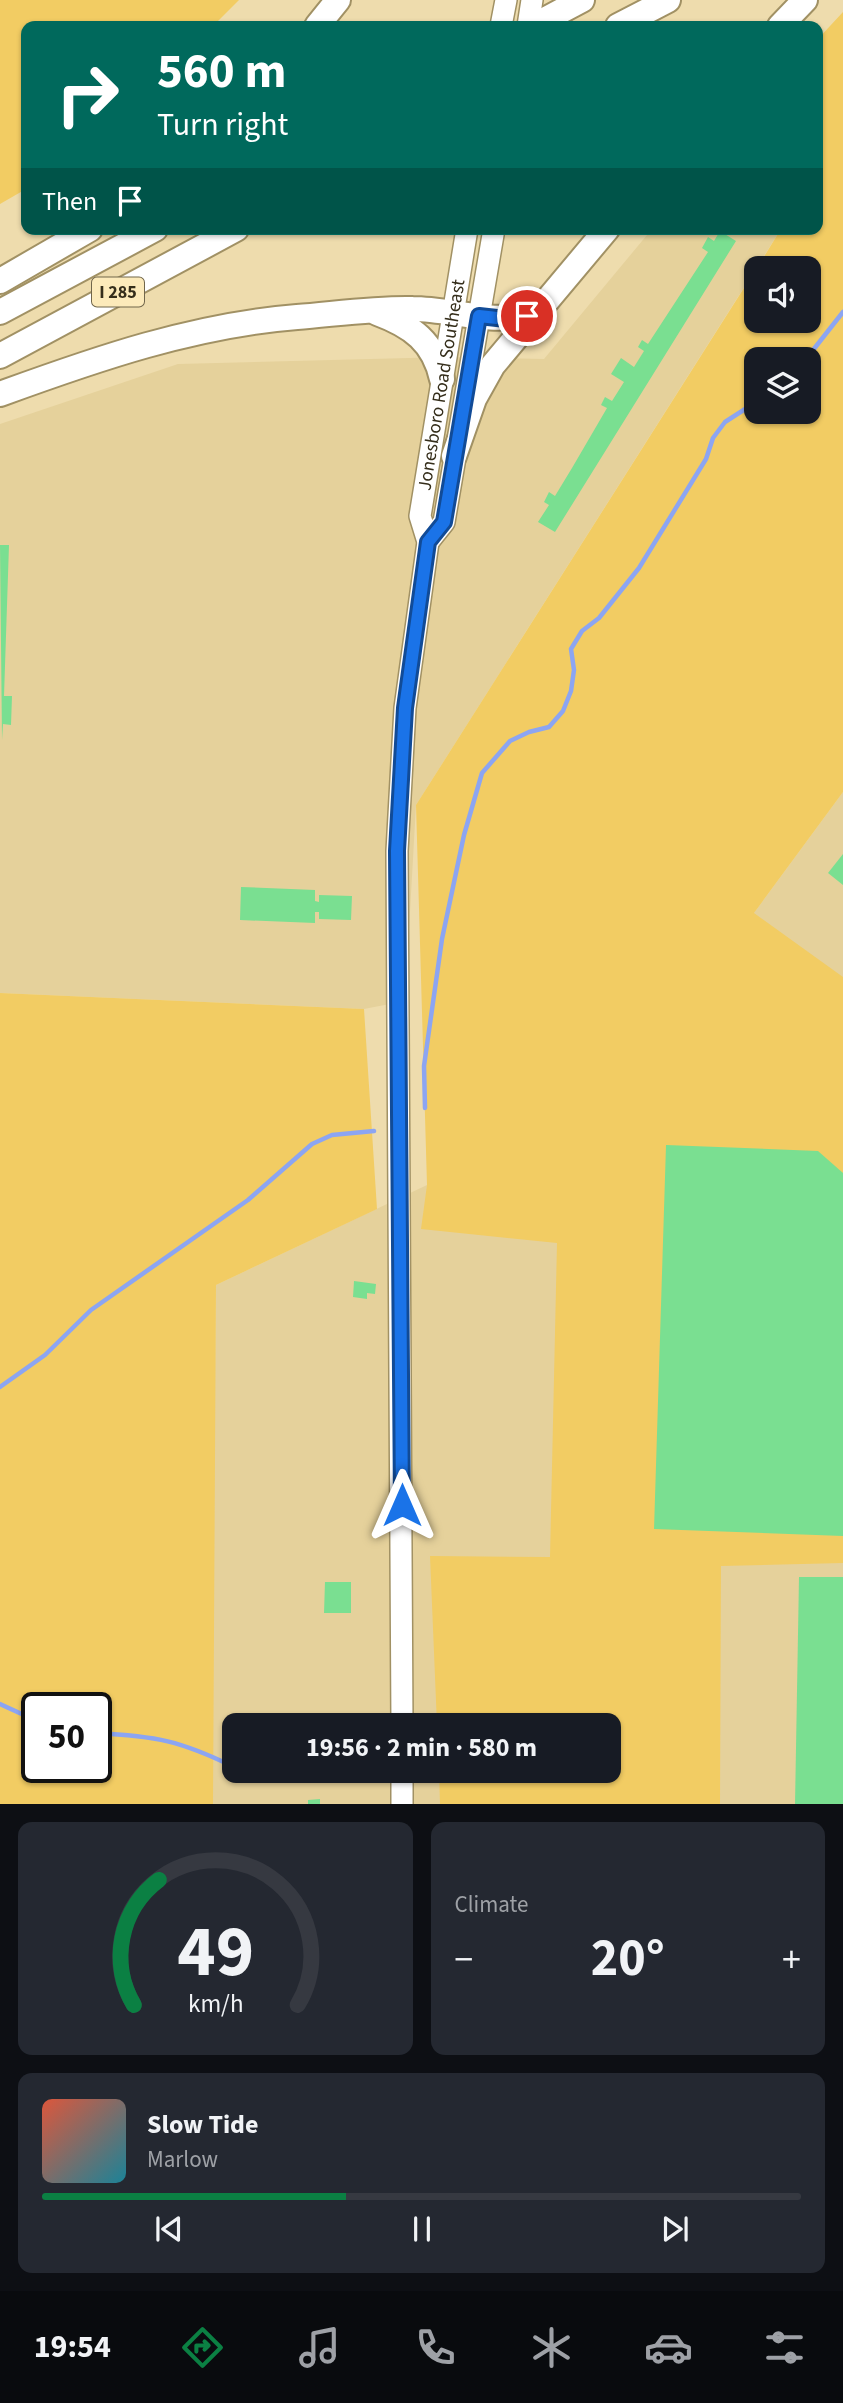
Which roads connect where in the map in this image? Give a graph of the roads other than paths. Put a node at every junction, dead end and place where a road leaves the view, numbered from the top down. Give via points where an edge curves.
1 (338, 0) edge
2 (506, 0) edge
3 (532, 0) edge
4 (582, 0) edge
5 (668, 0) edge
6 (805, 0) edge
7 (321, 21) edge
8 (502, 21) edge
9 (531, 21) edge
10 (541, 21) edge
11 (628, 21) edge
12 (785, 21) edge
13 (80, 235) edge
14 (144, 235) edge
15 (225, 235) edge
16 (466, 235) edge
17 (493, 235) edge
18 (602, 235) edge
19 (0, 281) edge
20 (538, 310) junction
21 (454, 311) junction
22 (0, 312) edge
23 (373, 312) junction
24 (479, 316) junction
25 (0, 356) edge
26 (442, 379) junction
27 (0, 394) edge
28 (454, 456) junction
29 (428, 542) junction
30 (402, 1713) edge
31 (402, 1783) edge
32 (402, 1804) edge

1 - 7 highway
2 - 8 main road
3 - 9 main road
4 - 10 highway
5 - 11 highway
6 - 12 highway
13 - 19 highway
14 - 22 highway, I 285
15 - 25 highway, I 285
16 - 21 main road, Jonesboro Road Southeast
17 - 24 main road, Jonesboro Road Southeast
18 - 20 highway
20 - 24 highway via 517,318
20 - 28 highway via 482,383
21 - 23 highway
21 - 24 highway
21 - 26 main road, Jonesboro Road Southeast
23 - 26 highway via 425,339
23 - 27 highway via 294,317 208,330 129,350
24 - 28 main road, Jonesboro Road Southeast
26 - 29 main road, Jonesboro Road Southeast via 420,516
28 - 29 main road, Jonesboro Road Southeast via 444,522
29 - 30 main road, Jonesboro Road Southeast via 405,708 397,851
31 - 32 main road

